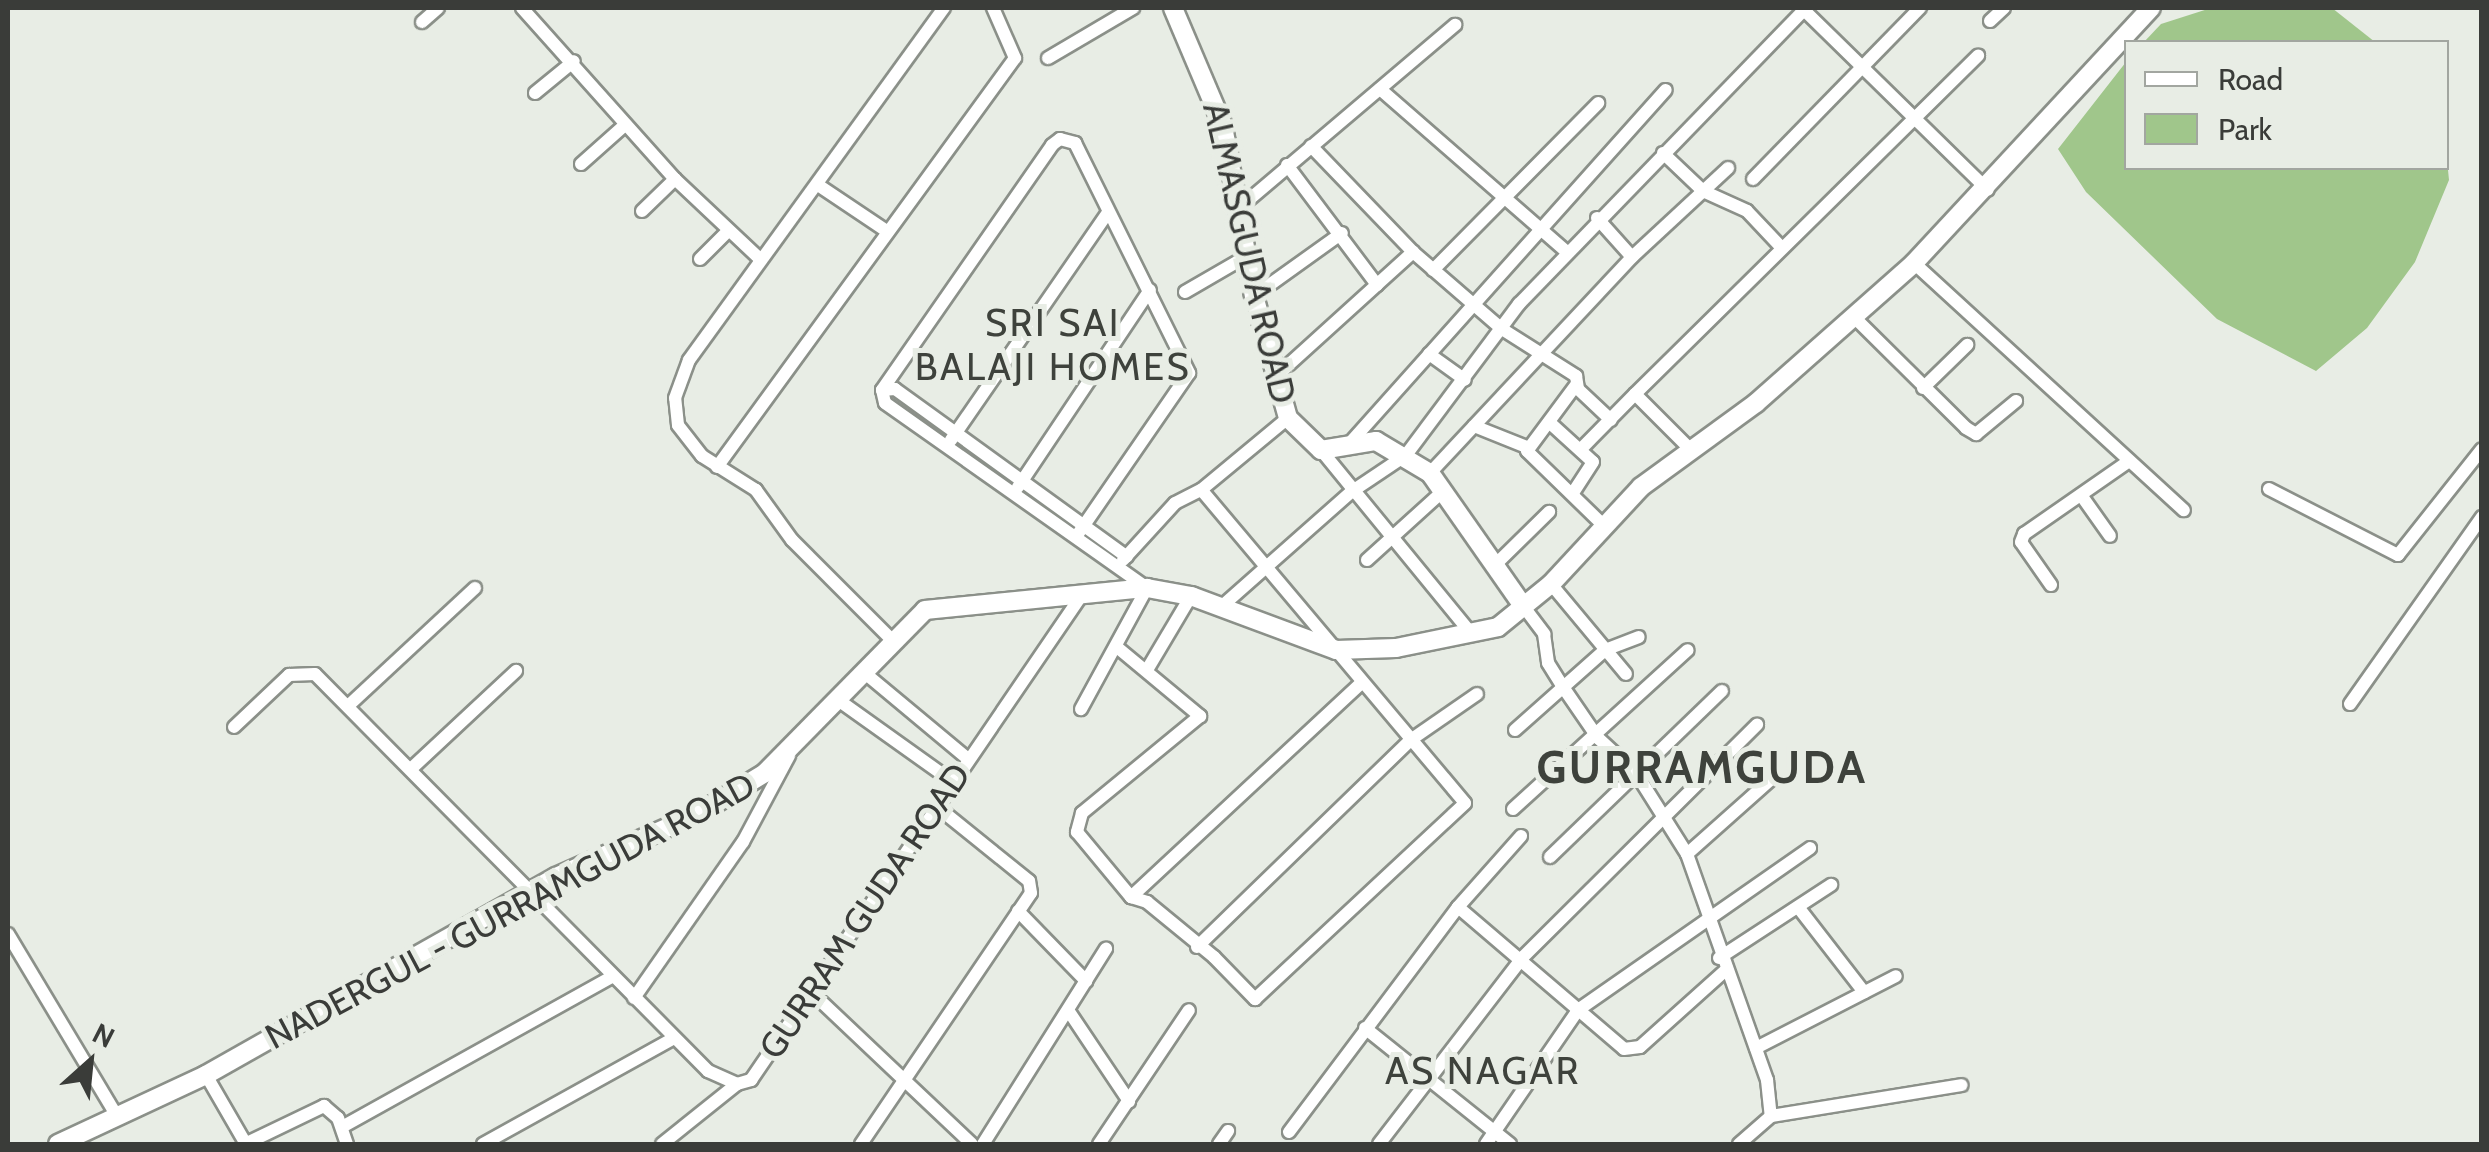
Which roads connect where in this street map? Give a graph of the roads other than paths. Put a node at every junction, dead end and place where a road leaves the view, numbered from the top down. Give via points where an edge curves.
1 (438, 8) edge
2 (522, 8) edge
3 (944, 8) edge
4 (993, 8) edge
5 (1133, 8) edge
6 (1174, 8) edge
7 (1806, 8) edge
8 (1920, 8) edge
9 (2004, 8) edge
10 (2151, 8) edge
11 (1990, 21) dead end
12 (422, 22) dead end
13 (1455, 25) dead end
14 (1978, 56) dead end
15 (1048, 58) dead end
16 (574, 61) junction
17 (1862, 68) junction
18 (1380, 89) junction
19 (1666, 90) dead end
20 (535, 93) dead end
21 (1598, 103) dead end
22 (1914, 118) junction
23 (625, 126) junction
24 (1311, 146) junction
25 (1663, 152) junction
26 (582, 164) dead end
27 (1287, 165) junction
28 (1728, 168) dead end
29 (1752, 179) dead end
30 (675, 180) junction
31 (818, 185) junction
32 (1988, 190) junction
33 (1704, 191) junction
34 (1506, 198) junction
35 (1238, 208) junction
36 (642, 211) dead end
37 (1107, 214) junction
38 (1597, 218) junction
39 (728, 230) junction
40 (1537, 231) junction
41 (888, 232) junction
42 (1342, 233) junction
43 (1781, 247) junction
44 (1413, 252) junction
45 (1567, 252) junction
46 (1247, 256) junction
47 (1632, 256) junction
48 (700, 259) dead end
49 (762, 260) junction
50 (1914, 263) junction
51 (1433, 270) junction
52 (1376, 286) junction
53 (1150, 290) junction
54 (1185, 292) dead end
55 (1254, 296) junction
56 (1474, 303) junction
57 (1855, 318) junction
58 (1502, 329) junction
59 (1966, 345) dead end
60 (1429, 354) junction
61 (1543, 356) junction
62 (1274, 378) junction
63 (1465, 380) junction
64 (1576, 385) junction
65 (1923, 388) junction
66 (882, 390) junction
67 (1635, 394) junction
68 (2016, 402) dead end
69 (1288, 418) junction
70 (1611, 420) junction
71 (1549, 422) junction
72 (1474, 426) junction
73 (956, 433) junction
74 (1349, 444) junction
75 (946, 446) junction
76 (1529, 448) junction
77 (1582, 448) junction
78 (1690, 448) junction
79 (2482, 449) edge
80 (1321, 450) junction
81 (1406, 455) junction
82 (2129, 461) junction
83 (717, 467) junction
84 (1430, 474) junction
85 (1018, 487) junction
86 (2269, 489) dead end
87 (1201, 490) junction
88 (1351, 492) junction
89 (1442, 493) junction
90 (1572, 494) junction
91 (2081, 495) junction
92 (2184, 510) dead end
93 (1549, 512) dead end
94 (2482, 517) edge
95 (1603, 526) junction
96 (1080, 531) junction
97 (2110, 536) dead end
98 (1390, 538) junction
99 (1367, 560) dead end
100 (1122, 561) junction
101 (1266, 565) junction
102 (1495, 566) junction
103 (1551, 584) junction
104 (2051, 585) dead end
105 (475, 588) dead end
106 (1147, 588) junction
107 (1081, 596) junction
108 (1190, 596) junction
109 (1221, 607) junction
110 (1524, 607) junction
111 (1471, 633) junction
112 (1639, 638) dead end
113 (892, 640) junction
114 (1118, 648) junction
115 (1336, 650) junction
116 (1605, 650) junction
117 (1688, 650) dead end
118 (1147, 670) junction
119 (516, 672) dead end
120 (866, 674) junction
121 (1626, 674) dead end
122 (1360, 683) junction
123 (1564, 687) junction
124 (1722, 691) dead end
125 (1477, 694) dead end
126 (841, 702) junction
127 (2350, 704) dead end
128 (349, 705) junction
129 (1082, 709) dead end
130 (1757, 725) dead end
131 (234, 727) dead end
132 (1515, 730) dead end
133 (1412, 738) junction
134 (1598, 738) junction
135 (795, 744) junction
136 (968, 759) junction
137 (413, 767) junction
138 (1636, 773) junction
139 (1770, 780) dead end
140 (953, 782) junction
141 (936, 806) junction
142 (1513, 810) dead end
143 (1666, 815) junction
144 (1521, 836) dead end
145 (1810, 848) dead end
146 (1687, 854) junction
147 (1550, 857) dead end
148 (1831, 885) dead end
149 (529, 895) junction
150 (1132, 897) junction
151 (1458, 907) junction
152 (1798, 907) junction
153 (1018, 912) junction
154 (1709, 914) junction
155 (8, 934) edge
156 (1197, 947) junction
157 (1106, 949) dead end
158 (1523, 957) junction
159 (1723, 964) junction
160 (613, 976) junction
161 (1896, 976) dead end
162 (1086, 981) junction
163 (809, 990) junction
164 (1864, 992) junction
165 (634, 998) junction
166 (1068, 1010) junction
167 (1189, 1010) dead end
168 (1578, 1010) junction
169 (1365, 1028) junction
170 (674, 1038) junction
171 (1756, 1048) junction
172 (206, 1075) junction
173 (905, 1080) junction
174 (1429, 1082) junction
175 (737, 1084) junction
176 (1962, 1084) dead end
177 (1129, 1100) junction
178 (116, 1116) junction
179 (1771, 1116) junction
180 (342, 1127) junction
181 (1228, 1131) dead end
182 (1289, 1132) dead end
183 (1491, 1139) edge
184 (58, 1144) edge
185 (246, 1144) edge
186 (348, 1144) edge
187 (484, 1144) edge
188 (662, 1144) edge
189 (861, 1144) edge
190 (972, 1144) edge
191 (982, 1144) edge
192 (1100, 1144) edge
193 (1219, 1144) edge
194 (1379, 1144) edge
195 (1510, 1144) edge
196 (1740, 1144) edge

1 - 12 street
2 - 16 street
3 - 31 street
4 - 41 street via 1015,58
5 - 15 street
6 - 35 main road, ALMASGUDA ROAD via 1223,126
7 - 17 street
7 - 25 street
8 - 17 street
9 - 11 street
10 - 32 main road, NADERGUL - GURRAMGUDA ROAD
13 - 18 street
14 - 22 street
16 - 20 street
16 - 23 street
17 - 22 street
17 - 29 street
18 - 24 street
18 - 34 street
19 - 40 street
21 - 34 street
22 - 32 street
22 - 43 street
23 - 26 street
23 - 30 street
24 - 27 street
24 - 44 street
25 - 33 street
25 - 38 street
27 - 35 street
27 - 42 street
28 - 33 street
30 - 36 street
30 - 39 street
31 - 41 street
31 - 49 street
32 - 50 main road, NADERGUL - GURRAMGUDA ROAD
33 - 43 street via 1747,211
33 - 47 street
34 - 40 street
34 - 51 street
35 - 46 main road, ALMASGUDA ROAD
37 - 53 street
37 - 66 street via 1082,153 1060,139
37 - 73 street
38 - 45 street
38 - 47 street
39 - 48 street
39 - 49 street
40 - 45 street
40 - 56 street
41 - 83 street
42 - 52 street
42 - 55 street
43 - 67 street
44 - 51 street
44 - 52 street
45 - 58 street
46 - 54 street
46 - 55 main road, ALMASGUDA ROAD
47 - 61 street
49 - 83 street via 678,380 678,424
50 - 57 main road, NADERGUL - GURRAMGUDA ROAD
50 - 82 street
51 - 56 street
52 - 62 street
53 - 85 street
53 - 96 street via 1189,373
55 - 62 main road, ALMASGUDA ROAD
56 - 58 street
56 - 60 street
57 - 65 street
57 - 78 main road, NADERGUL - GURRAMGUDA ROAD via 1756,403
58 - 61 street
58 - 63 street
59 - 65 street
60 - 63 street
60 - 74 street
61 - 64 street via 1576,376
61 - 72 street
62 - 69 main road, ALMASGUDA ROAD
63 - 81 street
64 - 70 street
64 - 71 street
65 - 68 street via 1976,434
66 - 73 street via 895,389
66 - 75 street via 885,402
67 - 70 street
67 - 78 street
69 - 80 main road, ALMASGUDA ROAD
69 - 87 street
70 - 77 street
71 - 76 street
71 - 77 street
72 - 76 street
72 - 84 street
73 - 75 street
73 - 85 street
74 - 80 main road
74 - 81 main road via 1376,441
75 - 85 street
76 - 90 street
77 - 90 street via 1592,472
78 - 95 main road, NADERGUL - GURRAMGUDA ROAD
79 - 86 street via 2398,555
80 - 88 street
81 - 84 main road
81 - 88 street
82 - 91 street
82 - 92 street
83 - 113 street via 756,490 792,540
84 - 89 main road
85 - 96 street
87 - 100 street via 1175,503
87 - 101 street
88 - 98 street
88 - 101 street
89 - 98 street
89 - 102 main road
90 - 95 street
91 - 97 street
91 - 104 street via 2021,542
93 - 102 street
94 - 127 street
95 - 103 main road, NADERGUL - GURRAMGUDA ROAD
96 - 100 street
98 - 99 street
98 - 111 street
100 - 106 street
101 - 109 street
101 - 115 street
102 - 110 main road
103 - 110 main road, NADERGUL - GURRAMGUDA ROAD
103 - 116 street
105 - 128 street
106 - 107 main road, NADERGUL - GURRAMGUDA ROAD
106 - 108 main road, NADERGUL - GURRAMGUDA ROAD
106 - 114 street
107 - 113 main road, NADERGUL - GURRAMGUDA ROAD via 947,604 925,610
107 - 136 street, GURRAM GUDA ROAD
108 - 109 main road, NADERGUL - GURRAMGUDA ROAD
108 - 118 street
109 - 115 main road, NADERGUL - GURRAMGUDA ROAD
110 - 111 main road, NADERGUL - GURRAMGUDA ROAD via 1498,627
110 - 123 street via 1544,634 1548,663
111 - 115 main road, NADERGUL - GURRAMGUDA ROAD via 1396,648
112 - 116 street
113 - 120 main road, NADERGUL - GURRAMGUDA ROAD
114 - 118 street
114 - 129 street
115 - 122 street
116 - 121 street
116 - 123 street
117 - 134 street
118 - 150 street via 1200,716 1075,824
119 - 137 street
120 - 126 main road, NADERGUL - GURRAMGUDA ROAD
120 - 136 street
122 - 133 street
122 - 150 street
123 - 132 street
123 - 134 street
124 - 138 street
125 - 133 street
126 - 135 main road, NADERGUL - GURRAMGUDA ROAD
126 - 140 street
128 - 131 street, GURRAM GUDA ROAD via 304,670 289,675
128 - 137 street, GURRAM GUDA ROAD
130 - 143 street
133 - 156 street
133 - 156 street via 1464,803 1255,999
134 - 138 street
134 - 142 street
135 - 149 main road, NADERGUL - GURRAMGUDA ROAD via 765,773 696,815
135 - 165 street via 743,842
136 - 140 street, GURRAM GUDA ROAD
137 - 149 street, GURRAM GUDA ROAD
138 - 143 street
138 - 147 street
139 - 146 street
140 - 141 street, GURRAM GUDA ROAD
141 - 153 street via 1029,881 1031,892
141 - 163 street, GURRAM GUDA ROAD
143 - 146 street
143 - 158 street
144 - 151 street
145 - 154 street
146 - 154 street
148 - 152 street
149 - 160 street, GURRAM GUDA ROAD
149 - 172 main road, NADERGUL - GURRAMGUDA ROAD
150 - 156 street
151 - 158 street
151 - 169 street
152 - 159 street
152 - 164 street
153 - 162 street
153 - 173 street
154 - 159 street
154 - 168 street
155 - 178 street
157 - 162 street
158 - 168 street
158 - 174 street
159 - 168 street via 1640,1047 1624,1049
159 - 171 street
160 - 165 street, GURRAM GUDA ROAD
160 - 180 street
161 - 164 street
162 - 166 street
163 - 173 street
163 - 175 street, GURRAM GUDA ROAD via 750,1080
164 - 171 street
165 - 170 street, GURRAM GUDA ROAD
166 - 177 street
166 - 191 street
167 - 177 street
168 - 183 street
169 - 174 street
169 - 182 street
170 - 175 street, GURRAM GUDA ROAD via 708,1071
170 - 187 street
171 - 179 street
172 - 178 main road, NADERGUL - GURRAMGUDA ROAD
172 - 185 street
173 - 189 street
173 - 190 street
174 - 183 street
174 - 194 street
175 - 188 street
176 - 179 street
177 - 192 street
178 - 184 main road, NADERGUL - GURRAMGUDA ROAD
179 - 196 street
180 - 185 street via 334,1111 318,1106
180 - 186 street
181 - 193 street
183 - 195 street

